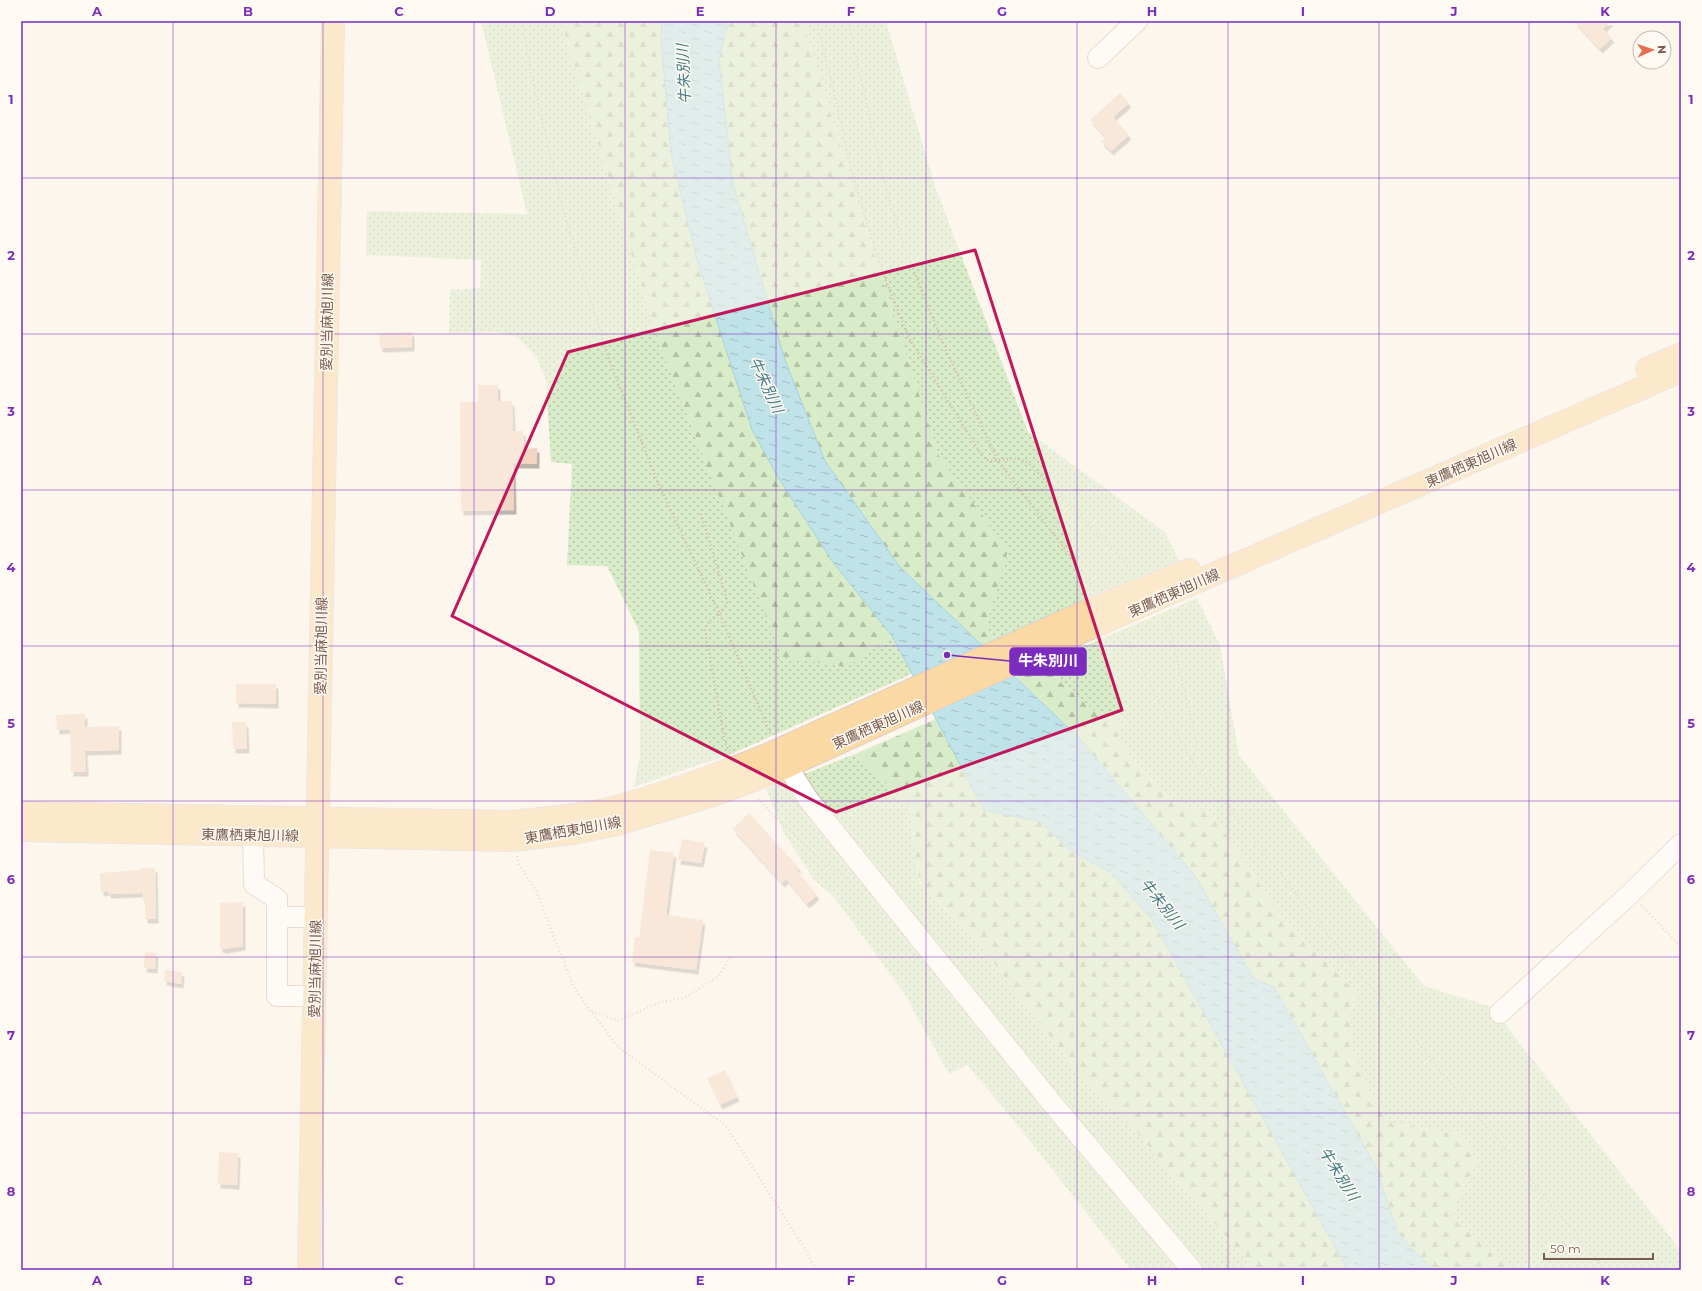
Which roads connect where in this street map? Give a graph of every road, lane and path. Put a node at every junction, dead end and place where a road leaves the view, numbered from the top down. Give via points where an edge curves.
1 (333, 21) edge
2 (522, 21) edge
3 (817, 21) edge
4 (848, 21) edge
5 (1137, 21) edge
6 (1098, 58) dead end
7 (1681, 354) edge
8 (1681, 371) edge
9 (998, 461) junction
10 (702, 514) dead end
11 (1133, 570) dead end
12 (718, 613) junction
13 (1101, 615) junction
14 (1163, 619) dead end
15 (730, 751) dead end
16 (782, 758) junction
17 (1193, 763) junction
18 (758, 799) dead end
19 (21, 813) edge
20 (318, 827) junction
21 (21, 830) edge
22 (253, 835) junction
23 (512, 840) junction
24 (1681, 844) edge
25 (872, 879) junction
26 (1630, 894) junction
27 (277, 917) junction
28 (316, 917) junction
29 (1681, 947) edge
30 (731, 956) dead end
31 (315, 996) junction
32 (592, 1011) junction
33 (1500, 1013) dead end
34 (1223, 1257) dead end
35 (309, 1270) edge
36 (816, 1270) edge
37 (1192, 1270) edge
38 (1230, 1270) edge
39 (1605, 1270) edge

1 - 20 main road, 愛別当麻旭川線
2 - 12 path via 531,74 565,217 610,362 658,483
3 - 9 path via 855,184 884,276 909,338 983,457 989,461
4 - 9 path via 878,155 904,246 945,348
5 - 6 street
7 - 13 main road, 東鷹栖東旭川線 via 1185,572
8 - 13 main road, 東鷹栖東旭川線
9 - 11 path via 1013,457 1028,463
9 - 13 path via 1089,579
10 - 12 path via 727,600 727,606
12 - 15 path via 705,629 725,743
12 - 16 path
13 - 16 main road, 東鷹栖東旭川線
13 - 17 path
14 - 17 path via 1171,634 1197,744
16 - 20 main road, 東鷹栖東旭川線 via 731,770 619,807 567,816 511,822
16 - 23 main road, 東鷹栖東旭川線 via 713,795 621,823 573,833
16 - 25 street via 808,799
17 - 39 path via 1336,944
18 - 25 path via 817,856 849,879 862,884
19 - 20 main road, 東鷹栖東旭川線
20 - 22 main road, 東鷹栖東旭川線
20 - 23 main road, 東鷹栖東旭川線
20 - 28 main road, 愛別当麻旭川線
21 - 22 main road, 東鷹栖東旭川線
22 - 27 street via 254,884 277,899
23 - 32 path via 519,864 536,891 575,990
24 - 26 street
25 - 37 street via 1051,1102
26 - 29 path
26 - 33 street
27 - 28 street
27 - 31 street via 277,996
28 - 31 main road, 愛別当麻旭川線
30 - 32 path via 719,976 684,998 661,1002 618,1021
31 - 35 main road, 愛別当麻旭川線
32 - 36 path via 618,1047 726,1126
34 - 38 path

